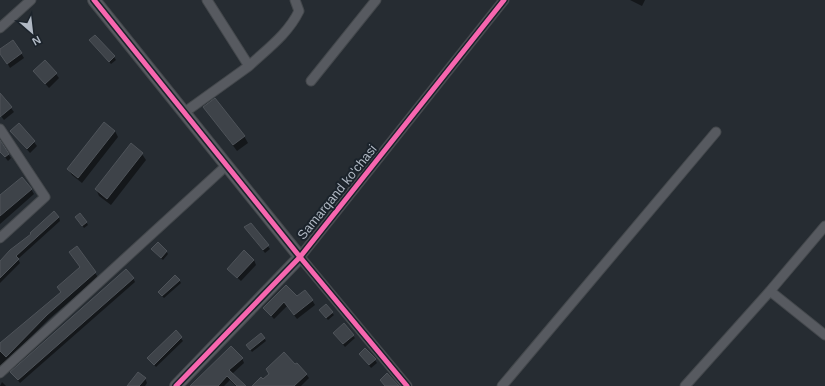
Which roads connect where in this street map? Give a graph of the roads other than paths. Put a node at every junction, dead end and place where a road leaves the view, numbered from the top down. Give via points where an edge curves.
1 (31, 0) edge
2 (94, 0) edge
3 (207, 0) edge
4 (294, 0) edge
5 (376, 0) edge
6 (499, 2) edge
7 (0, 28) edge
8 (249, 66) junction
9 (311, 81) dead end
10 (185, 112) junction
11 (0, 130) edge
12 (716, 132) dead end
13 (226, 166) junction
14 (825, 226) edge
15 (0, 238) edge
16 (300, 257) junction
17 (770, 291) junction
18 (825, 335) edge
19 (0, 373) edge
20 (176, 386) edge
21 (407, 386) edge
22 (502, 386) edge
23 (685, 386) edge

1 - 7 street
2 - 10 street
3 - 8 street
4 - 8 street via 299,11 294,22
5 - 9 street
6 - 16 street, Samarqand ko'chasi
8 - 10 street
10 - 13 street
11 - 15 street via 45,197
12 - 22 street
13 - 16 street
13 - 19 street
14 - 17 street
16 - 20 street, Samarqand ko'chasi
16 - 21 street
17 - 18 street
17 - 23 street

